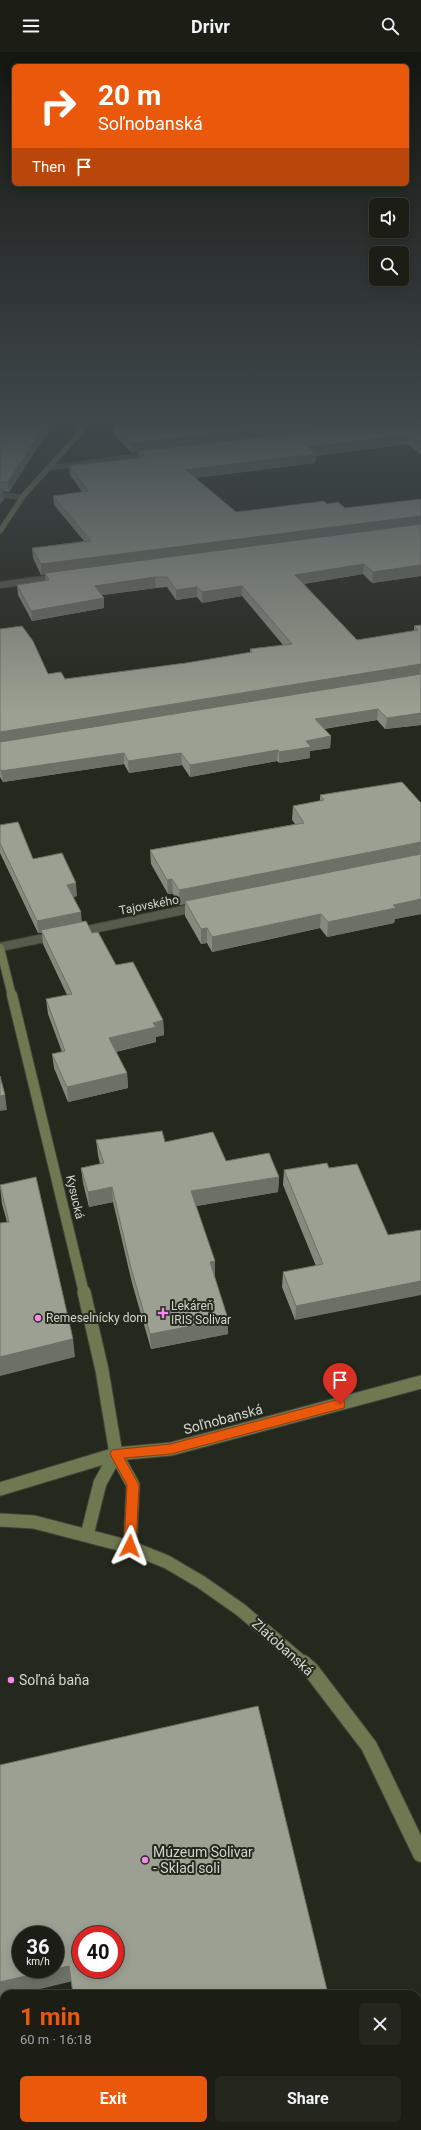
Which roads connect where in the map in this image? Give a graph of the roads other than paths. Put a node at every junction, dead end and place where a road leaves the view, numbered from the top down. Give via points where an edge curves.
1 (8, 519) edge
2 (0, 531) edge
3 (62, 577) edge
4 (0, 585) edge
5 (204, 906) edge
6 (0, 948) edge
7 (421, 1382) edge
8 (116, 1454) junction
9 (0, 1489) edge
10 (0, 1520) edge
11 (87, 1535) junction
12 (130, 1546) junction
13 (421, 1854) edge

1 - 2 street
3 - 4 street
5 - 6 street, Tajovského
6 - 8 street, Kysucká via 51,1150 98,1355
7 - 8 street, Soľnobanská via 171,1449
8 - 9 street, Soľnobanská
8 - 11 street via 103,1472 96,1490
8 - 12 street, Kysucká via 133,1485
10 - 11 street, Zlatobanská via 34,1522
11 - 12 street, Zlatobanská
12 - 13 street, Zlatobanská via 167,1562 201,1582 241,1610 311,1670 369,1746

